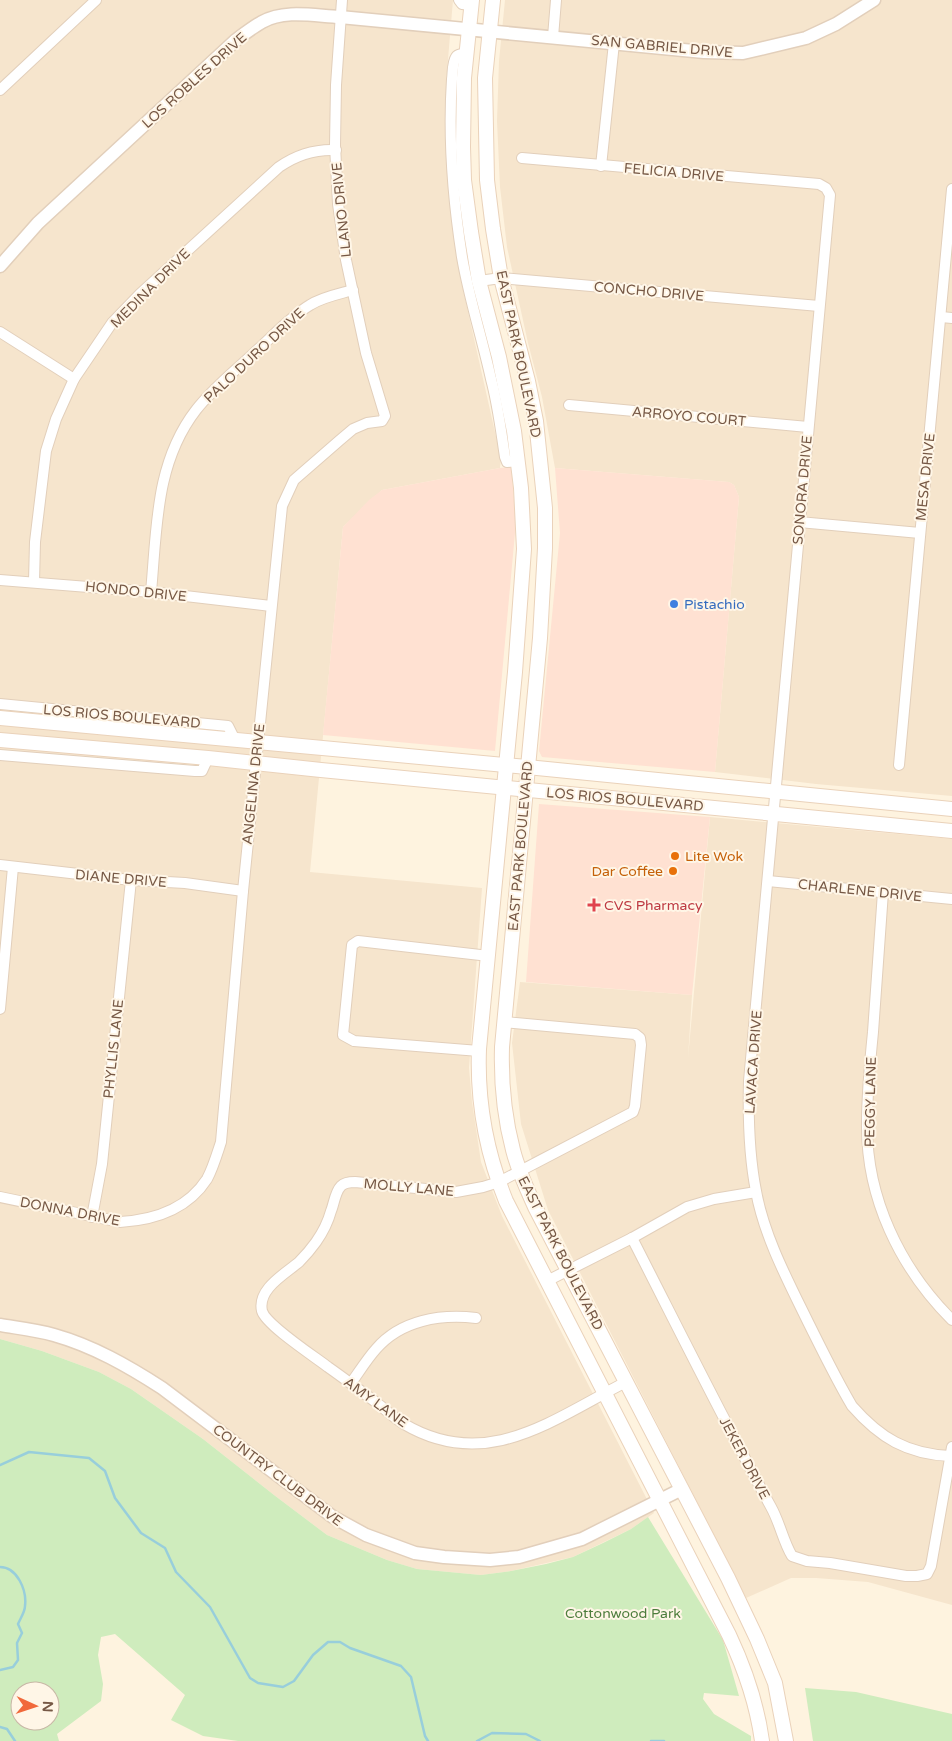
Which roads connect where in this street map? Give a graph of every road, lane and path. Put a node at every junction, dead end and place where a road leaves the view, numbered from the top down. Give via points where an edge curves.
1 (96, 0) edge
2 (342, 0) edge
3 (493, 0) edge
4 (556, 0) edge
5 (874, 0) edge
6 (468, 2) edge
7 (340, 17) junction
8 (469, 29) junction
9 (490, 31) junction
10 (553, 37) junction
11 (614, 43) junction
12 (466, 54) junction
13 (0, 90) edge
14 (336, 150) junction
15 (522, 158) dead end
16 (600, 166) junction
17 (826, 188) joint
18 (952, 189) edge
19 (0, 266) edge
20 (502, 278) junction
21 (479, 281) junction
22 (353, 290) junction
23 (819, 306) junction
24 (947, 318) edge
25 (0, 332) edge
26 (74, 379) junction
27 (569, 405) dead end
28 (385, 416) joint
29 (808, 427) junction
30 (518, 461) junction
31 (799, 522) junction
32 (920, 533) junction
33 (545, 548) junction
34 (524, 549) junction
35 (0, 580) edge
36 (34, 582) junction
37 (151, 592) junction
38 (271, 606) junction
39 (0, 704) edge
40 (0, 718) edge
41 (0, 740) edge
42 (235, 740) junction
43 (258, 742) junction
44 (369, 753) junction
45 (0, 754) edge
46 (208, 758) junction
47 (256, 763) junction
48 (899, 764) dead end
49 (506, 765) junction
50 (527, 767) junction
51 (364, 773) junction
52 (672, 781) junction
53 (504, 787) junction
54 (525, 790) junction
55 (774, 793) junction
56 (670, 803) junction
57 (952, 809) edge
58 (773, 813) junction
59 (952, 830) edge
60 (0, 866) edge
61 (13, 866) junction
62 (131, 880) junction
63 (768, 881) junction
64 (243, 891) junction
65 (884, 892) junction
66 (952, 899) edge
67 (489, 956) junction
68 (509, 957) junction
69 (0, 1009) edge
70 (504, 1022) junction
71 (479, 1051) junction
72 (519, 1170) junction
73 (498, 1182) junction
74 (756, 1192) junction
75 (194, 1196) joint
76 (0, 1197) edge
77 (92, 1217) junction
78 (632, 1238) junction
79 (568, 1271) junction
80 (548, 1281) junction
81 (262, 1303) joint
82 (476, 1318) dead end
83 (952, 1320) edge
84 (0, 1325) edge
85 (626, 1382) junction
86 (350, 1383) junction
87 (605, 1393) junction
88 (951, 1451) edge
89 (682, 1489) junction
90 (660, 1499) junction
91 (785, 1735) edge
92 (762, 1741) edge

1 - 13 street
2 - 7 street, LLANO DRIVE
3 - 9 main road, EAST PARK BOULEVARD
4 - 10 street
5 - 11 street, SAN GABRIEL DRIVE via 806,38 743,52 704,52
6 - 8 main road, EAST PARK BOULEVARD
7 - 8 street, LOS ROBLES DRIVE
7 - 14 street, LLANO DRIVE
7 - 19 street, LOS ROBLES DRIVE via 275,16 236,40 38,223
8 - 9 street, SAN GABRIEL DRIVE
8 - 12 main road, EAST PARK BOULEVARD
9 - 10 street, SAN GABRIEL DRIVE
9 - 20 main road, EAST PARK BOULEVARD via 485,78 486,147 493,229
10 - 11 street, SAN GABRIEL DRIVE
11 - 16 street
12 - 21 main road, EAST PARK BOULEVARD via 464,180
12 - 30 street via 456,57 452,90 458,225 469,292 492,380 505,457 507,462
14 - 22 street, LLANO DRIVE via 338,204
14 - 26 street, MEDINA DRIVE via 305,153 279,167 112,323
15 - 16 street, FELICIA DRIVE
16 - 17 street, FELICIA DRIVE via 819,184
17 - 23 street, SONORA DRIVE via 830,195
18 - 24 street, MESA DRIVE
20 - 21 street, CONCHO DRIVE
20 - 23 street, CONCHO DRIVE
20 - 33 main road, EAST PARK BOULEVARD via 536,421
21 - 30 main road, EAST PARK BOULEVARD via 509,403
22 - 28 street, LLANO DRIVE via 366,352
22 - 37 street, PALO DURO DRIVE via 311,304 295,316 212,391 195,411 169,457 162,482
23 - 29 street, SONORA DRIVE
24 - 32 street, MESA DRIVE
25 - 26 street
26 - 36 street, MEDINA DRIVE via 46,451 35,542
27 - 29 street, ARROYO COURT
28 - 38 street, ANGELINA DRIVE via 382,421 353,429 294,480 282,506
29 - 31 street, SONORA DRIVE
30 - 34 main road, EAST PARK BOULEVARD
31 - 32 street
31 - 55 street, SONORA DRIVE
32 - 48 street, MESA DRIVE
33 - 34 main road
33 - 50 main road, EAST PARK BOULEVARD
34 - 49 main road, EAST PARK BOULEVARD
35 - 36 street, HONDO DRIVE
36 - 37 street, HONDO DRIVE
37 - 38 street, HONDO DRIVE
38 - 43 street, ANGELINA DRIVE
39 - 42 street, LOS RIOS BOULEVARD via 228,726
40 - 42 main road, LOS RIOS BOULEVARD
41 - 46 main road, LOS RIOS BOULEVARD
42 - 43 main road, LOS RIOS BOULEVARD
43 - 44 main road, LOS RIOS BOULEVARD
43 - 47 street, ANGELINA DRIVE
44 - 49 main road, LOS RIOS BOULEVARD
44 - 51 main road
45 - 46 street via 195,771 202,771
46 - 47 main road, LOS RIOS BOULEVARD
47 - 51 main road, LOS RIOS BOULEVARD
47 - 64 street, ANGELINA DRIVE
49 - 50 main road, LOS RIOS BOULEVARD
49 - 53 main road, EAST PARK BOULEVARD
50 - 52 main road, LOS RIOS BOULEVARD
50 - 54 main road, EAST PARK BOULEVARD
51 - 53 main road, LOS RIOS BOULEVARD
52 - 55 main road, LOS RIOS BOULEVARD
52 - 56 main road
53 - 54 main road, LOS RIOS BOULEVARD
53 - 67 main road, EAST PARK BOULEVARD
54 - 56 main road, LOS RIOS BOULEVARD
54 - 68 main road, EAST PARK BOULEVARD
55 - 57 main road, LOS RIOS BOULEVARD
55 - 58 street, LAVACA DRIVE
56 - 58 main road, LOS RIOS BOULEVARD
58 - 59 main road, LOS RIOS BOULEVARD
58 - 63 street, LAVACA DRIVE
60 - 61 street, DIANE DRIVE
61 - 62 street, DIANE DRIVE
61 - 69 street
62 - 64 street, DIANE DRIVE
62 - 77 street, PHYLLIS LANE via 102,1164
63 - 65 street, CHARLENE DRIVE
63 - 74 street, LAVACA DRIVE via 749,1081 748,1120
64 - 75 street, ANGELINA DRIVE via 221,1142 207,1178
65 - 66 street, CHARLENE DRIVE
65 - 83 street, PEGGY LANE via 868,1085 869,1158 886,1223 898,1248 917,1279
67 - 68 main road
67 - 71 main road, EAST PARK BOULEVARD
67 - 71 street via 358,941 352,945 343,1035 354,1041
68 - 70 main road, EAST PARK BOULEVARD
70 - 72 main road, EAST PARK BOULEVARD via 501,1077 512,1149
70 - 72 street, MOLLY LANE via 635,1034 642,1045 633,1112
71 - 73 main road, EAST PARK BOULEVARD via 484,1124
72 - 73 street, MOLLY LANE
72 - 79 main road, EAST PARK BOULEVARD
73 - 80 main road, EAST PARK BOULEVARD
73 - 81 street, MOLLY LANE via 456,1192 355,1182 345,1184 338,1190 321,1236 300,1261 275,1281
74 - 78 street via 687,1207
74 - 88 street, LAVACA DRIVE via 782,1270 852,1406 893,1442 930,1455
75 - 77 street, DONNA DRIVE via 179,1207 140,1221 120,1222
76 - 77 street, DONNA DRIVE
78 - 79 street
78 - 88 street, JEKER DRIVE via 773,1509 792,1556 906,1576 927,1574
79 - 80 street
79 - 85 main road, EAST PARK BOULEVARD
80 - 87 main road, EAST PARK BOULEVARD
81 - 86 street, AMY LANE via 264,1315 270,1322
82 - 86 street via 440,1317 403,1328 376,1348
84 - 90 street, COUNTRY CLUB DRIVE via 54,1334 106,1354 162,1388 333,1517 366,1535 416,1553 490,1560 519,1557 582,1539
85 - 87 street, AMY LANE
85 - 89 main road, EAST PARK BOULEVARD
86 - 87 street, AMY LANE via 411,1428 441,1439 476,1444 521,1435
87 - 90 main road, EAST PARK BOULEVARD
89 - 90 street, COUNTRY CLUB DRIVE
89 - 91 main road, EAST PARK BOULEVARD via 757,1639 775,1683
90 - 92 main road, EAST PARK BOULEVARD via 729,1635 751,1688

